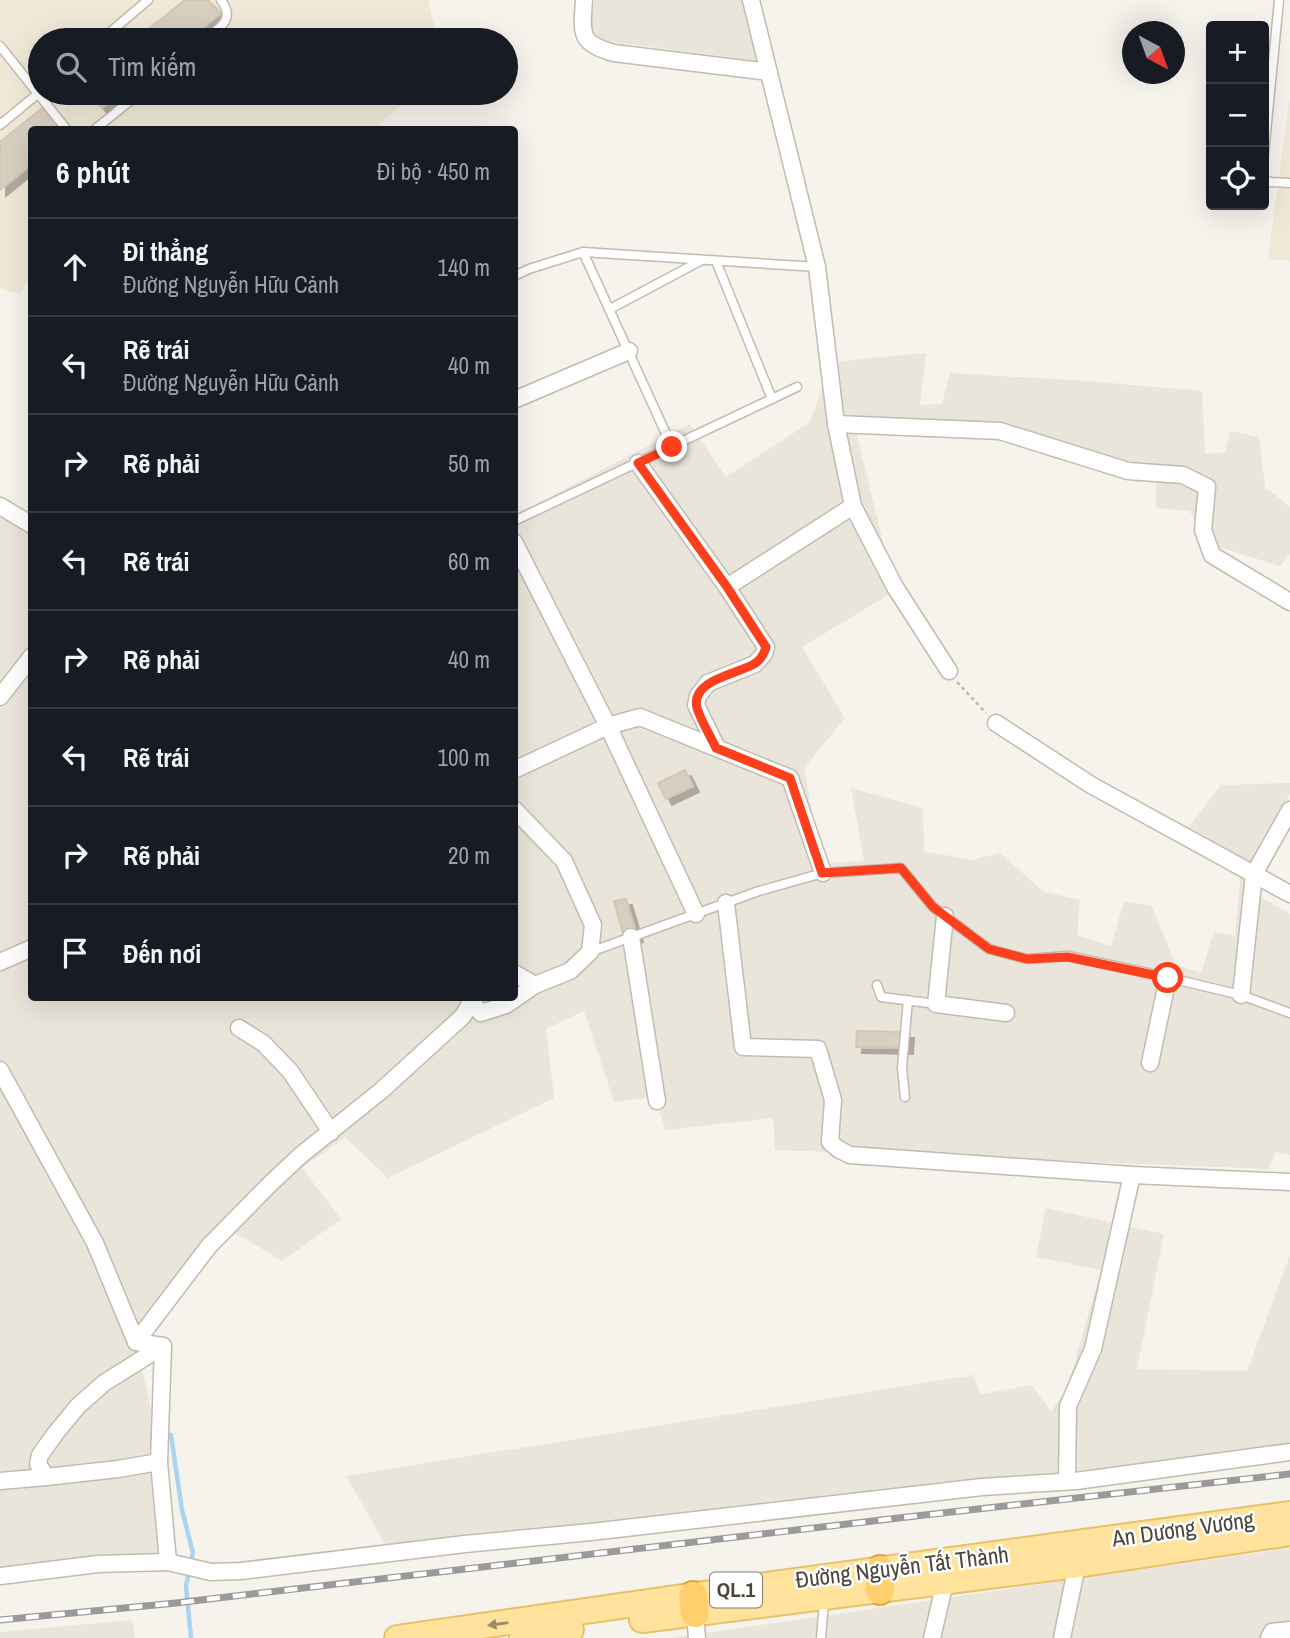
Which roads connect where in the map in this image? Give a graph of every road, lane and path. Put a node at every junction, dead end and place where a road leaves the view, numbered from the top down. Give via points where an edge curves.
1 (148, 0) edge
2 (221, 0) edge
3 (584, 0) edge
4 (751, 0) edge
5 (1279, 0) edge
6 (115, 28) edge
7 (218, 28) edge
8 (0, 46) edge
9 (769, 72) junction
10 (28, 80) edge
11 (28, 102) edge
12 (48, 105) edge
13 (125, 105) edge
14 (0, 125) edge
15 (64, 126) edge
16 (99, 126) edge
17 (1265, 147) edge
18 (1269, 182) edge
19 (1290, 183) edge
20 (583, 252) junction
21 (702, 260) junction
22 (716, 261) junction
23 (817, 267) junction
24 (518, 274) edge
25 (610, 309) junction
26 (629, 351) junction
27 (797, 387) dead end
28 (518, 398) edge
29 (772, 400) junction
30 (836, 424) junction
31 (672, 447) junction
32 (638, 463) junction
33 (0, 506) edge
34 (853, 506) junction
35 (518, 519) edge
36 (28, 523) edge
37 (518, 550) edge
38 (727, 587) junction
39 (1290, 602) edge
40 (28, 661) edge
41 (949, 671) joint
42 (0, 697) edge
43 (996, 723) joint
44 (608, 726) junction
45 (716, 748) junction
46 (518, 768) edge
47 (1290, 810) edge
48 (518, 813) edge
49 (822, 873) junction
50 (1254, 874) junction
51 (1290, 894) edge
52 (726, 903) junction
53 (696, 914) junction
54 (945, 916) junction
55 (631, 937) junction
56 (28, 950) edge
57 (590, 953) junction
58 (0, 962) edge
59 (518, 975) edge
60 (1168, 978) junction
61 (535, 985) junction
62 (877, 985) dead end
63 (1241, 995) junction
64 (518, 997) edge
65 (908, 1000) junction
66 (470, 1001) edge
67 (471, 1001) edge
68 (512, 1001) edge
69 (936, 1004) junction
70 (1006, 1013) dead end
71 (1290, 1013) edge
72 (239, 1028) dead end
73 (1150, 1063) dead end
74 (0, 1070) edge
75 (905, 1097) dead end
76 (657, 1101) dead end
77 (331, 1132) junction
78 (1132, 1175) junction
79 (1290, 1182) edge
80 (136, 1342) junction
81 (163, 1346) junction
82 (1290, 1452) edge
83 (159, 1462) junction
84 (46, 1477) junction
85 (0, 1481) edge
86 (1067, 1481) junction
87 (1290, 1514) edge
88 (1290, 1533) edge
89 (1076, 1554) junction
90 (170, 1562) junction
91 (0, 1576) edge
92 (880, 1580) junction
93 (945, 1582) junction
94 (825, 1598) junction
95 (695, 1616) edge
96 (1290, 1630) edge
97 (397, 1638) edge
98 (522, 1638) edge
99 (821, 1638) edge
100 (932, 1638) edge
101 (1062, 1638) edge
102 (1269, 1638) edge

1 - 6 lane
2 - 7 lane via 228,15
3 - 9 street via 584,35 597,48
4 - 9 street
5 - 17 lane
8 - 10 lane
9 - 23 street
11 - 14 lane
12 - 15 lane
13 - 16 lane
18 - 19 lane
20 - 21 lane
20 - 24 lane
20 - 25 lane
21 - 22 lane
21 - 25 lane
22 - 23 lane
22 - 29 lane
23 - 30 street
25 - 26 lane
26 - 28 street
26 - 31 lane
27 - 29 lane
29 - 31 lane
30 - 34 street
30 - 39 street via 1000,431 1128,471 1183,475 1207,486 1203,530 1212,555
31 - 32 lane
32 - 35 lane
32 - 38 street
33 - 36 street
34 - 38 street
34 - 41 street via 895,587
37 - 44 street
38 - 45 street via 766,647 755,664 708,683 698,696 696,705
40 - 42 street
41 - 43 path
43 - 50 street via 1091,785
44 - 45 street via 640,717
44 - 46 street
44 - 53 street
45 - 49 street via 790,778
47 - 50 street
48 - 57 street via 564,861 593,925
49 - 52 lane
49 - 54 lane via 901,868
50 - 51 street
50 - 63 street
52 - 53 lane
52 - 78 street via 743,1047 818,1049 833,1100 830,1142 838,1149 850,1155
53 - 55 lane
54 - 60 lane via 989,949 1027,959 1068,957
54 - 69 street
55 - 57 lane
55 - 76 street
56 - 58 street
57 - 61 street via 570,971
59 - 61 street
60 - 63 lane
60 - 73 street
61 - 64 street
62 - 65 lane via 881,997
63 - 71 lane
65 - 69 lane
65 - 75 lane via 902,1068
66 - 77 street via 463,1016
67 - 68 street via 481,1013
69 - 70 street
72 - 77 street via 262,1042 290,1071
74 - 80 street via 95,1243
77 - 80 street via 301,1155 209,1245
78 - 79 street
78 - 86 street via 1093,1349 1068,1406
80 - 81 street
81 - 83 street
81 - 84 street via 104,1383 78,1406 40,1455 38,1464
82 - 86 street
83 - 84 street
83 - 90 street
84 - 85 street
86 - 90 street via 255,1570 211,1572
87 - 89 main road, An Dương Vương / QL.1
88 - 89 main road, An Dương Vương / QL.1
89 - 92 main road, Đường Nguyễn Tất Thành / QL.1
89 - 93 main road, Đường Nguyễn Tất Thành / QL.1
89 - 101 street
90 - 91 street via 97,1564
92 - 93 main road, Đường Nguyễn Tất Thành / QL.1
92 - 94 main road, Đường Nguyễn Tất Thành / QL.1
92 - 95 main road, Đường Nguyễn Tất Thành / QL.1
93 - 100 street
94 - 95 main road, Đường Nguyễn Tất Thành / QL.1
94 - 99 lane
95 -> 97 main road, Đường Nguyễn Tất Thành / QL.1
95 - 98 main road, Đường Nguyễn Tất Thành / QL.1
96 - 102 street via 1272,1632

